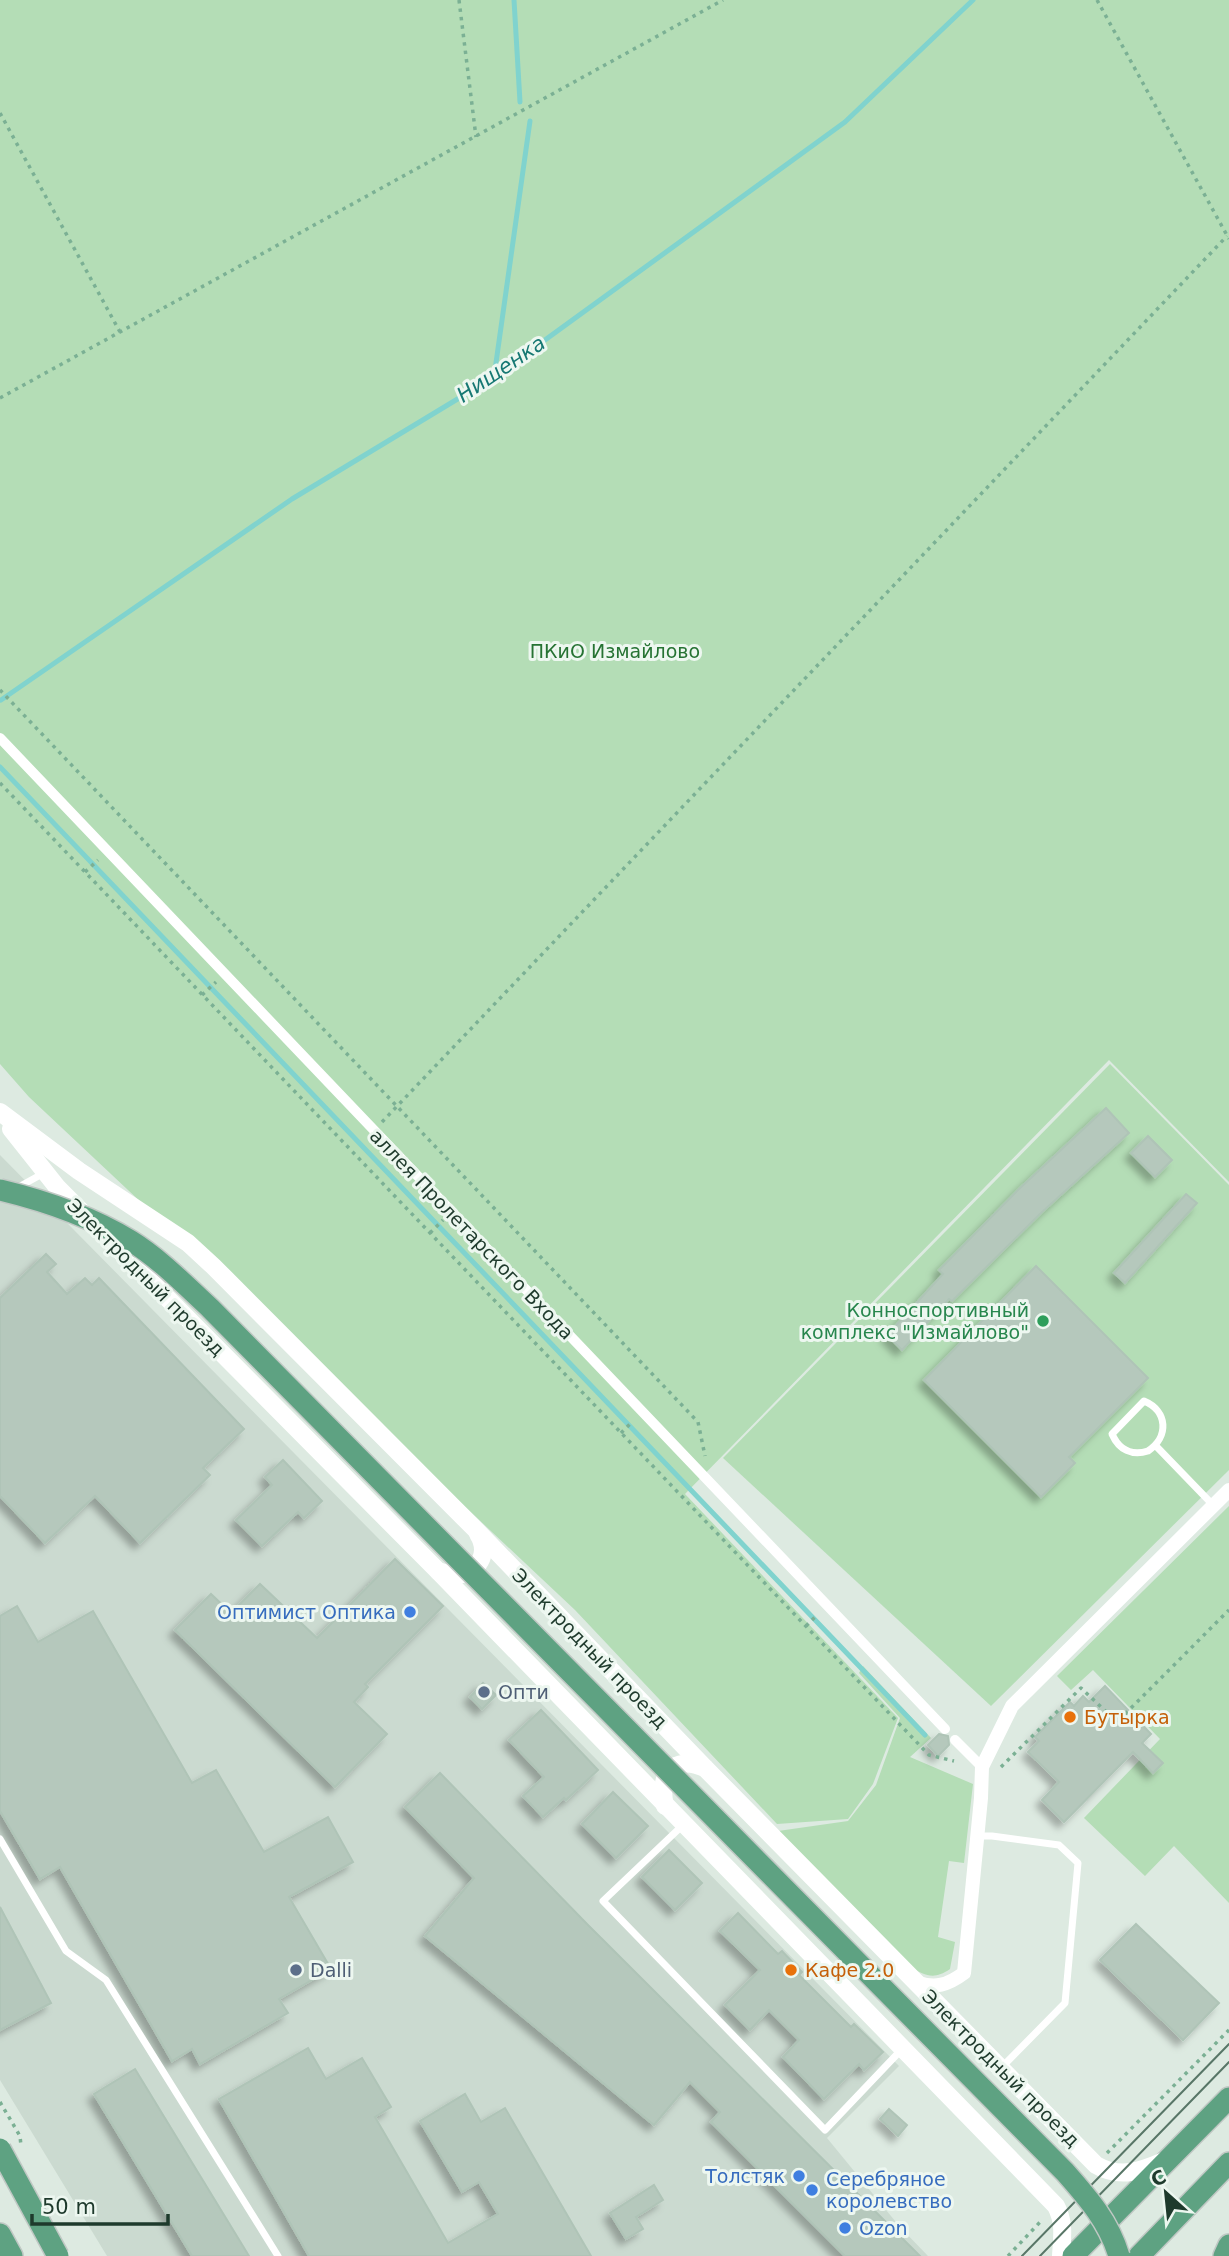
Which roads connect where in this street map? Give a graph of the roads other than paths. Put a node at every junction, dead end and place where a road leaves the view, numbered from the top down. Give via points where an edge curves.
1 (0, 738) edge
2 (0, 1113) edge
3 (45, 1172) junction
4 (0, 1190) edge
5 (0, 1198) edge
6 (1156, 1446) junction
7 (1229, 1490) edge
8 (1213, 1505) junction
9 (475, 1529) junction
10 (438, 1571) junction
11 (945, 1729) dead end
12 (955, 1740) dead end
13 (982, 1767) junction
14 (705, 1768) junction
15 (666, 1806) junction
16 (684, 1824) junction
17 (977, 1836) junction
18 (0, 1839) edge
19 (915, 1981) junction
20 (904, 2048) junction
21 (1001, 2067) junction
22 (1229, 2098) edge
23 (0, 2149) edge
24 (1168, 2159) junction
25 (1229, 2163) edge
26 (0, 2234) edge
27 (1229, 2245) edge
28 (12, 2256) edge
29 (58, 2256) edge
30 (278, 2256) edge
31 (1061, 2256) edge
32 (1073, 2256) edge
33 (1119, 2256) edge
34 (1139, 2256) edge
35 (1224, 2256) edge

1 - 11 street, аллея Пролетарского Входа
2 - 3 street, Электродный проезд
2 - 9 street, Электродный проезд via 188,1243
3 - 5 lane
3 - 10 street, Электродный проезд
4 - 33 main road, bridge via 71,1210 132,1242 210,1308 1065,2172 1095,2206
6 - 6 lane via 1164,1430 1163,1420 1144,1401 1112,1434 1120,1448 1129,1452
6 - 8 lane
7 - 8 street
8 - 13 street via 1013,1706
9 - 10 street via 484,1550 482,1560 465,1573
9 - 14 street, Электродный проезд
10 - 15 street, Электродный проезд
12 - 13 street
13 - 17 street
14 - 15 street via 692,1762 669,1771 662,1793
14 - 19 street, Электродный проезд
15 - 16 street, Электродный проезд
16 - 20 street, Электродный проезд
16 - 20 lane via 603,1901 825,2130
17 - 19 street via 964,1973 938,1987
17 - 21 lane via 1059,1845 1077,1863 1065,2003
18 - 30 lane via 66,1951 106,1980
19 - 21 street, Электродный проезд
20 - 31 street, Электродный проезд via 1056,2206 1063,2232
21 - 24 street, Электродный проезд via 1105,2170 1120,2174
22 - 24 main road
23 - 29 main road, bridge
24 - 32 main road
25 - 34 main road
26 - 28 main road
27 - 35 main road

